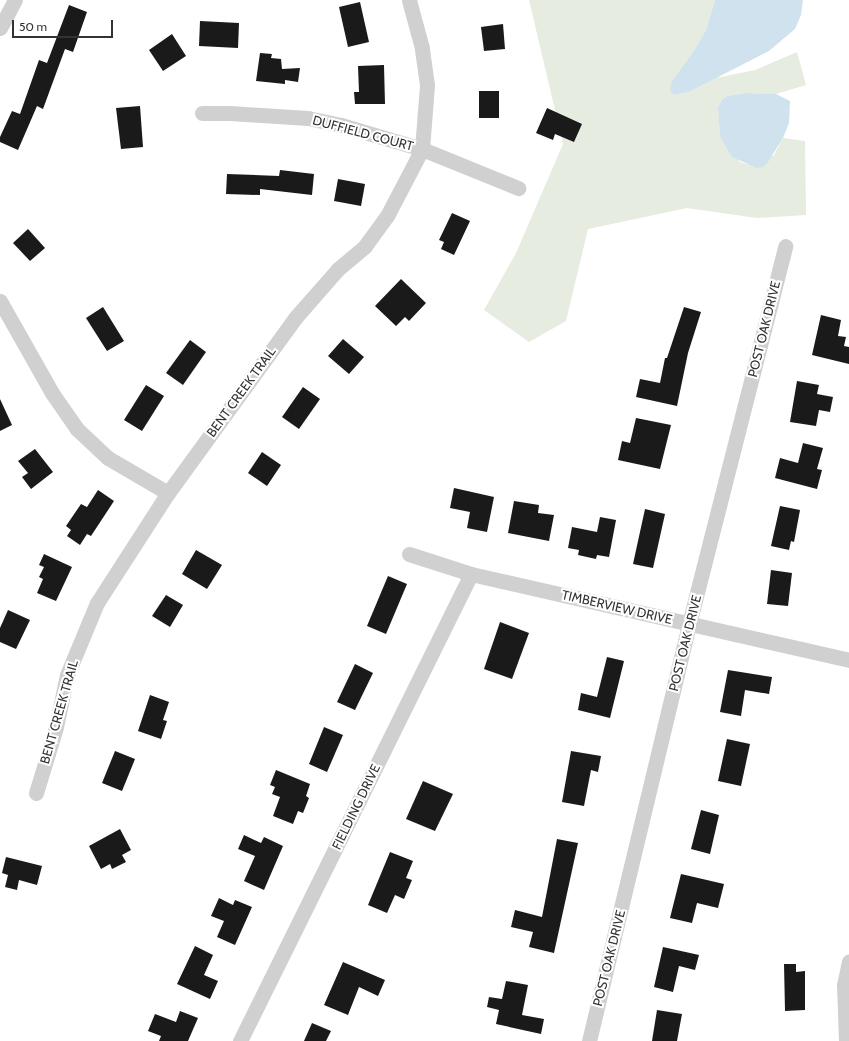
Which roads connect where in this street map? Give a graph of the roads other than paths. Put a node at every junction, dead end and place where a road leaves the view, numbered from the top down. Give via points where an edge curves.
1 (15, 0) edge
2 (409, 0) edge
3 (0, 28) edge
4 (202, 114) dead end
5 (422, 149) junction
6 (518, 188) dead end
7 (785, 246) dead end
8 (0, 302) edge
9 (168, 493) junction
10 (409, 554) dead end
11 (471, 574) junction
12 (689, 624) junction
13 (849, 660) edge
14 (36, 793) dead end
15 (849, 962) edge
16 (240, 1041) edge
17 (589, 1041) edge
18 (846, 1041) edge

1 - 3 street
2 - 5 street, BENT CREEK TRAIL via 422,48 427,85
4 - 5 street, DUFFIELD COURT via 230,113 308,118
5 - 6 street, DUFFIELD COURT
5 - 9 street, BENT CREEK TRAIL via 388,216 365,246 338,269 295,318
7 - 12 street, POST OAK DRIVE
8 - 9 street via 52,394 77,429 108,458
9 - 14 street, BENT CREEK TRAIL via 97,603 67,675 56,727
10 - 11 street, TIMBERVIEW DRIVE
11 - 12 street, TIMBERVIEW DRIVE
11 - 16 street, FIELDING DRIVE
12 - 13 street, TIMBERVIEW DRIVE
12 - 17 street, POST OAK DRIVE
15 - 18 street via 844,985

